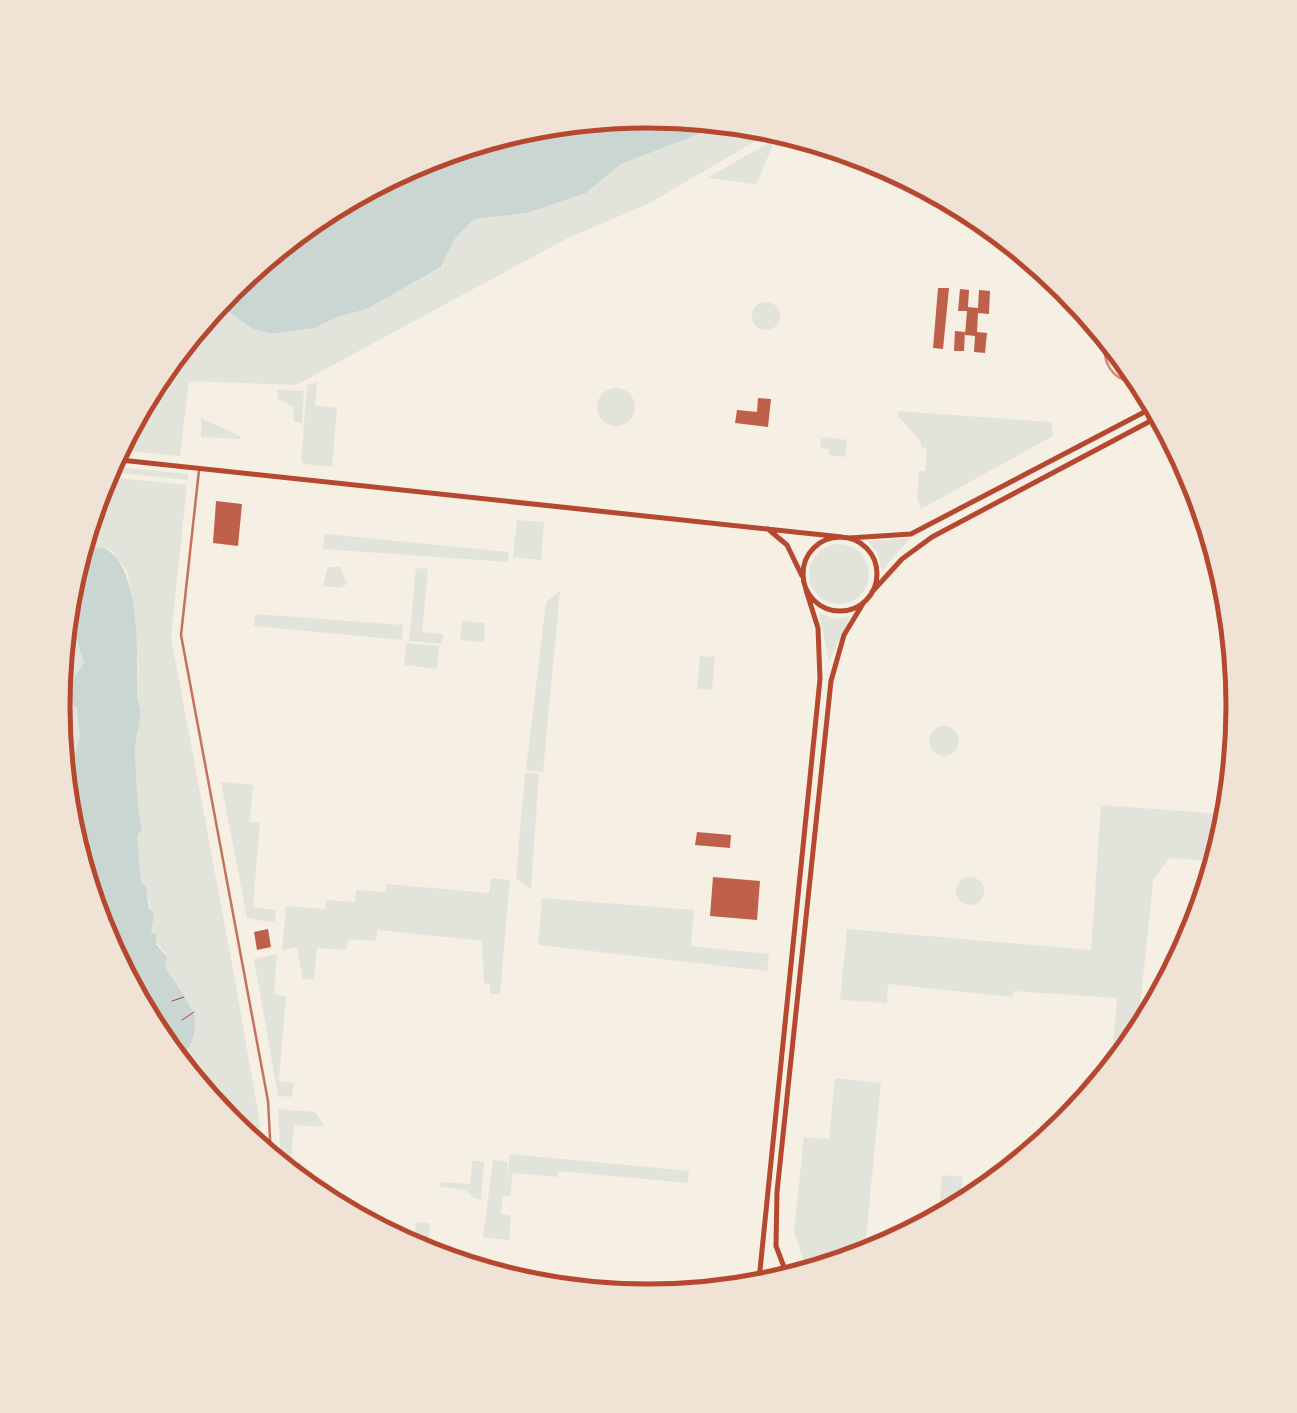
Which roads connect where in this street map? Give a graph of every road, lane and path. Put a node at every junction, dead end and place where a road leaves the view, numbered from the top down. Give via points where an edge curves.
1 (1146, 411) edge
2 (1151, 421) edge
3 (126, 460) edge
4 (199, 468) junction
5 (761, 526) junction
6 (846, 537) junction
7 (802, 578) junction
8 (806, 590) junction
9 (872, 592) junction
10 (864, 602) junction
11 (184, 997) dead end
12 (172, 1001) dead end
13 (194, 1012) dead end
14 (182, 1020) dead end
15 (270, 1144) edge
16 (784, 1268) edge
17 (761, 1274) edge

1 - 6 main road via 911,534
2 - 9 main road via 932,537
3 - 4 main road
4 - 5 main road
4 - 15 street via 181,635 268,1102
5 - 6 main road
5 - 7 main road via 787,545
6 - 7 main road via 813,548
6 - 9 main road via 872,556
7 - 8 main road
8 - 10 main road via 832,611
8 - 17 main road via 818,628 820,679
9 - 10 main road
10 - 16 main road via 844,636 831,681 777,1192 776,1246
11 - 12 path
13 - 14 path

